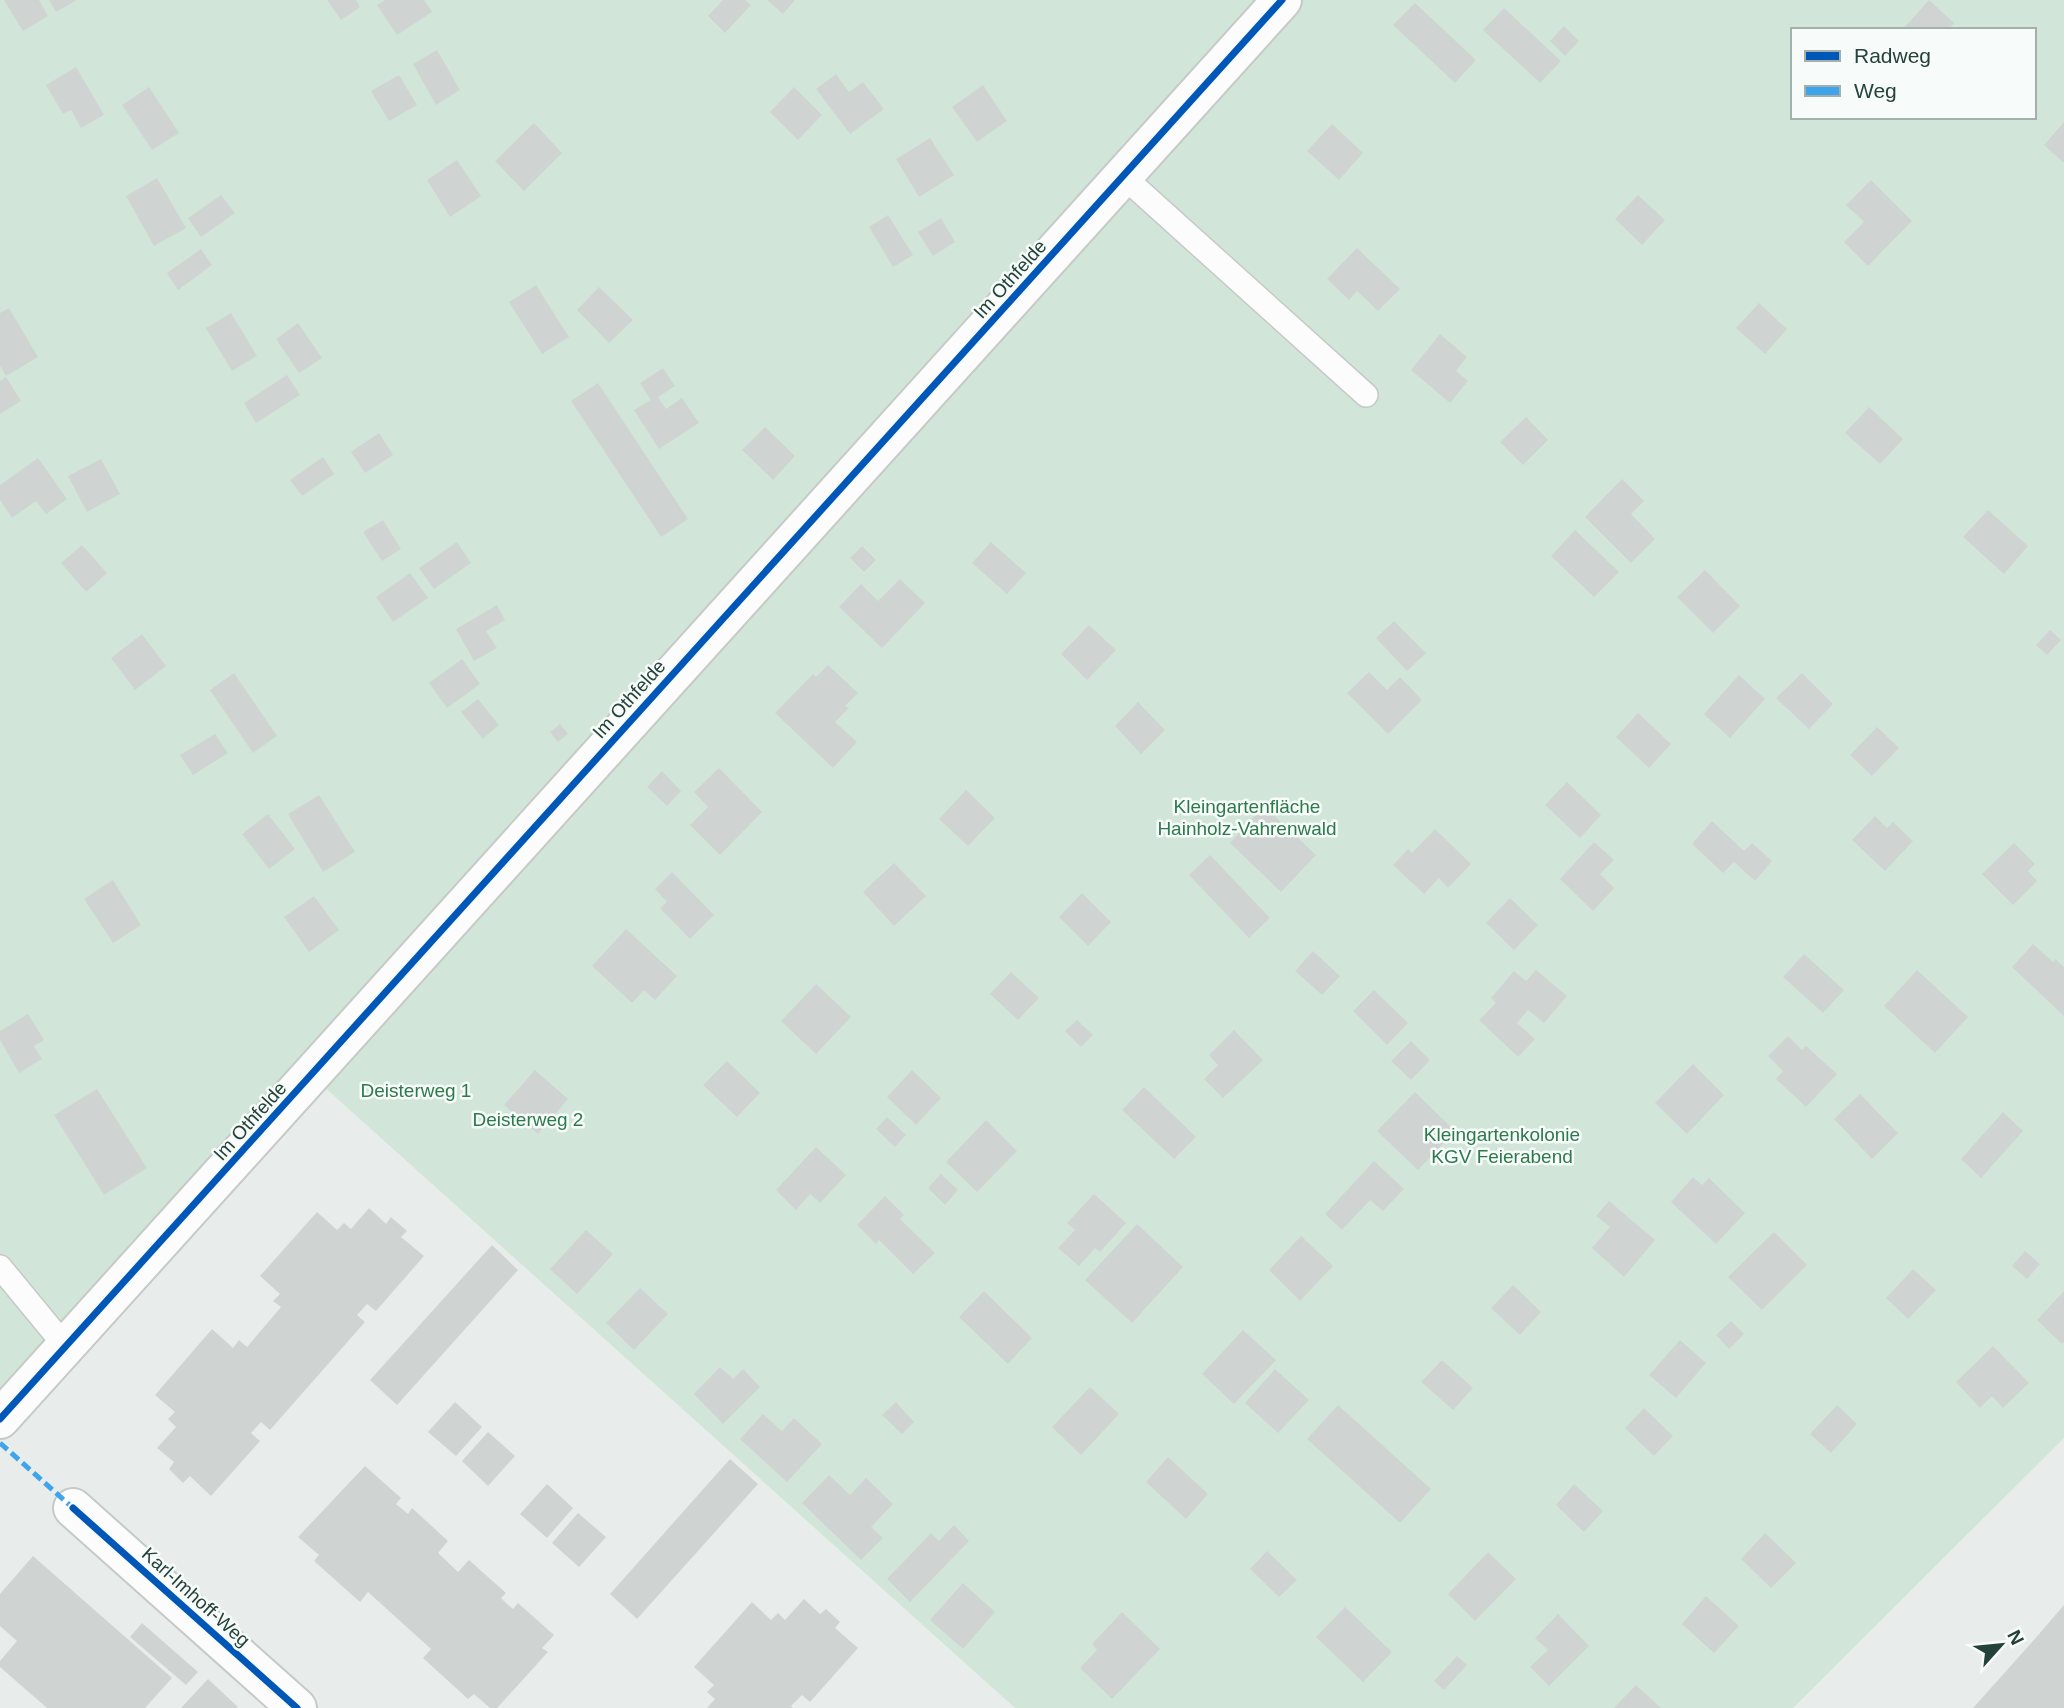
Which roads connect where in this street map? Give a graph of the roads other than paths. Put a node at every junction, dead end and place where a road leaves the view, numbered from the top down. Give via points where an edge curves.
1 (1282, 0) edge
2 (1123, 176) junction
3 (1366, 396) dead end
4 (0, 1267) edge
5 (66, 1347) junction
6 (0, 1419) edge
7 (74, 1508) dead end
8 (297, 1708) edge

1 - 2 street, Im Othfelde
2 - 3 lane
2 - 5 street, Im Othfelde
4 - 5 lane
5 - 6 street, Im Othfelde
7 - 8 street, Karl-Imhoff-Weg

